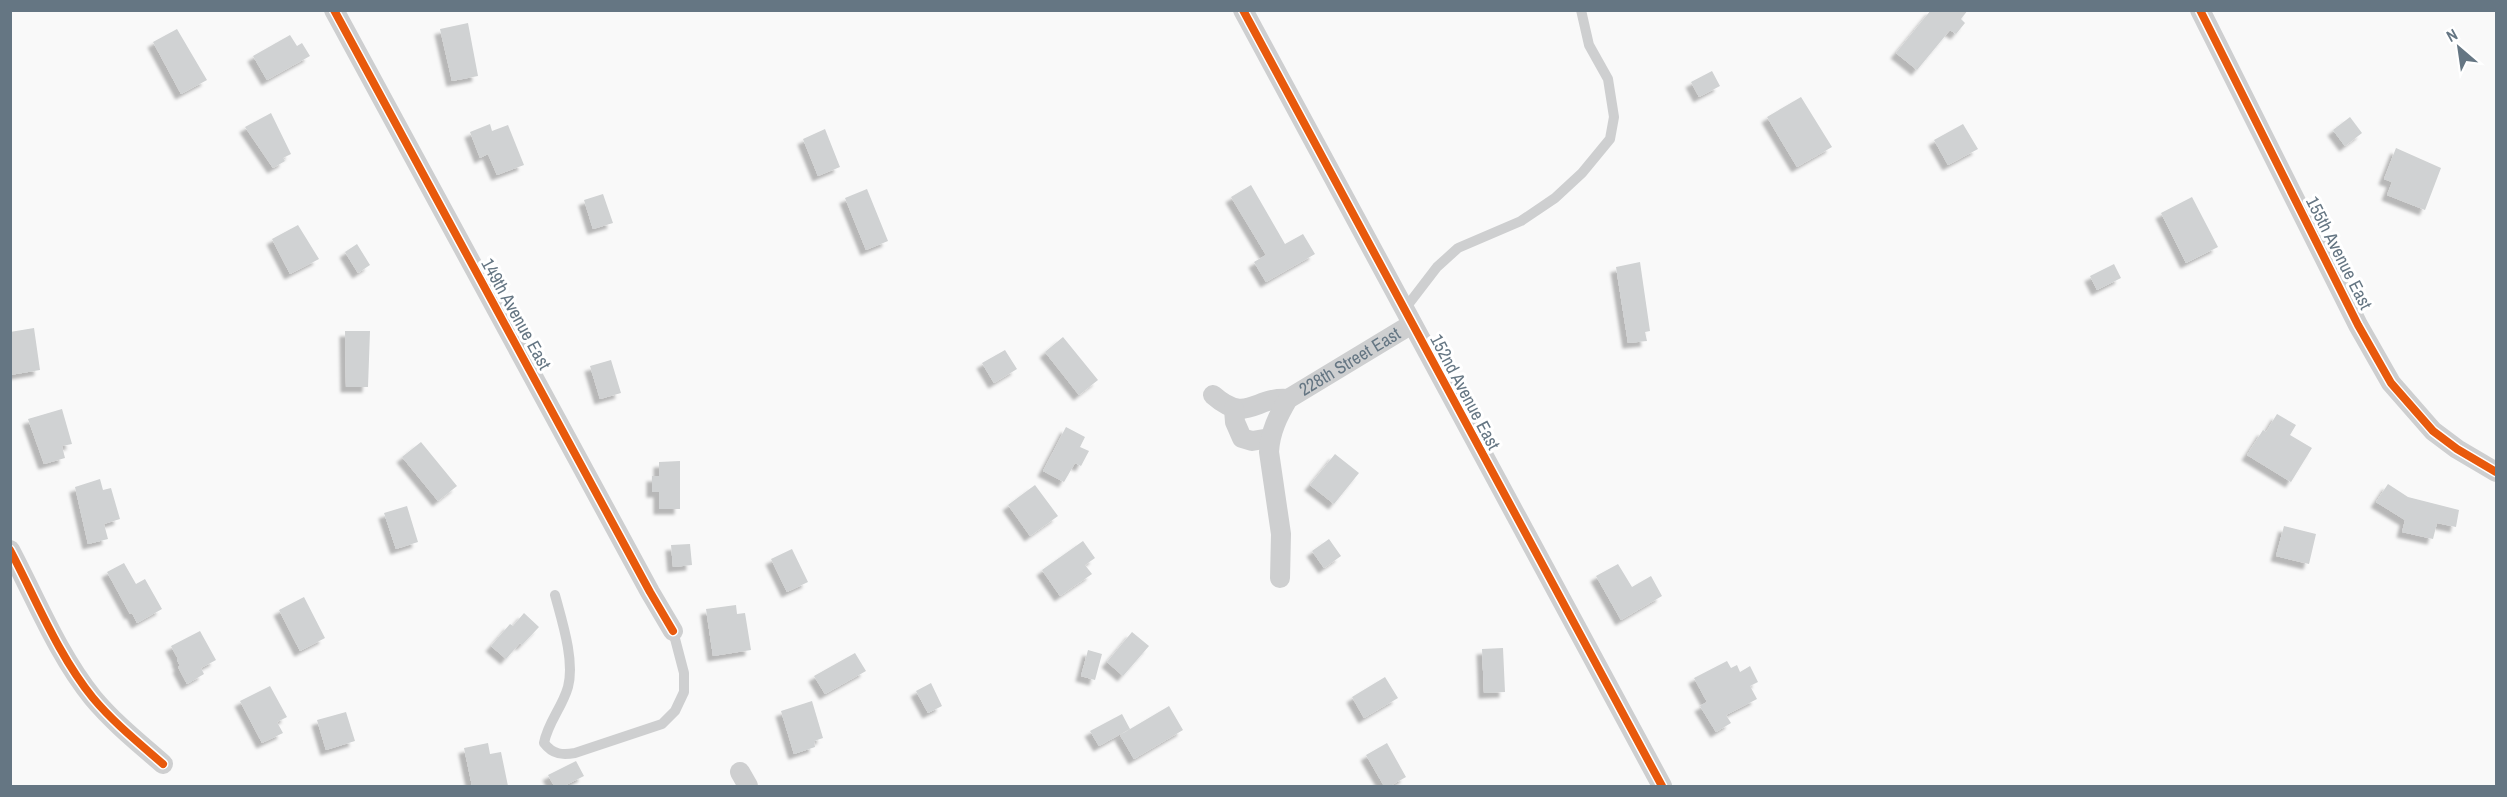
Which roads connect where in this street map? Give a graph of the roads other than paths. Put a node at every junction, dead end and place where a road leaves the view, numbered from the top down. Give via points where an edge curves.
1 (334, 10) edge
2 (1243, 10) edge
3 (1581, 10) edge
4 (2200, 10) edge
5 (1408, 317) junction
6 (1213, 395) dead end
7 (1288, 399) junction
8 (1234, 409) junction
9 (1270, 438) junction
10 (2496, 472) edge
11 (10, 550) edge
12 (1280, 578) dead end
13 (555, 595) dead end
14 (673, 631) joint
15 (163, 764) dead end
16 (1662, 786) edge

1 - 14 street, 149th Avenue East
2 - 5 street, 152nd Avenue East
3 - 5 lane via 1589,45 1608,79 1614,117 1610,139 1555,198 1521,221 1458,248 1437,267
4 - 10 street, 155th Avenue East via 2391,383 2433,431
5 - 7 street, 228th Street East
5 - 16 street, 152nd Avenue East
6 - 8 street
7 - 8 street
7 - 9 street
8 - 9 street via 1242,438
9 - 12 street via 1281,534
11 - 15 street via 81,681 113,719
13 - 14 lane via 568,640 568,686 544,743 561,755 662,724 675,711 684,692 684,673

